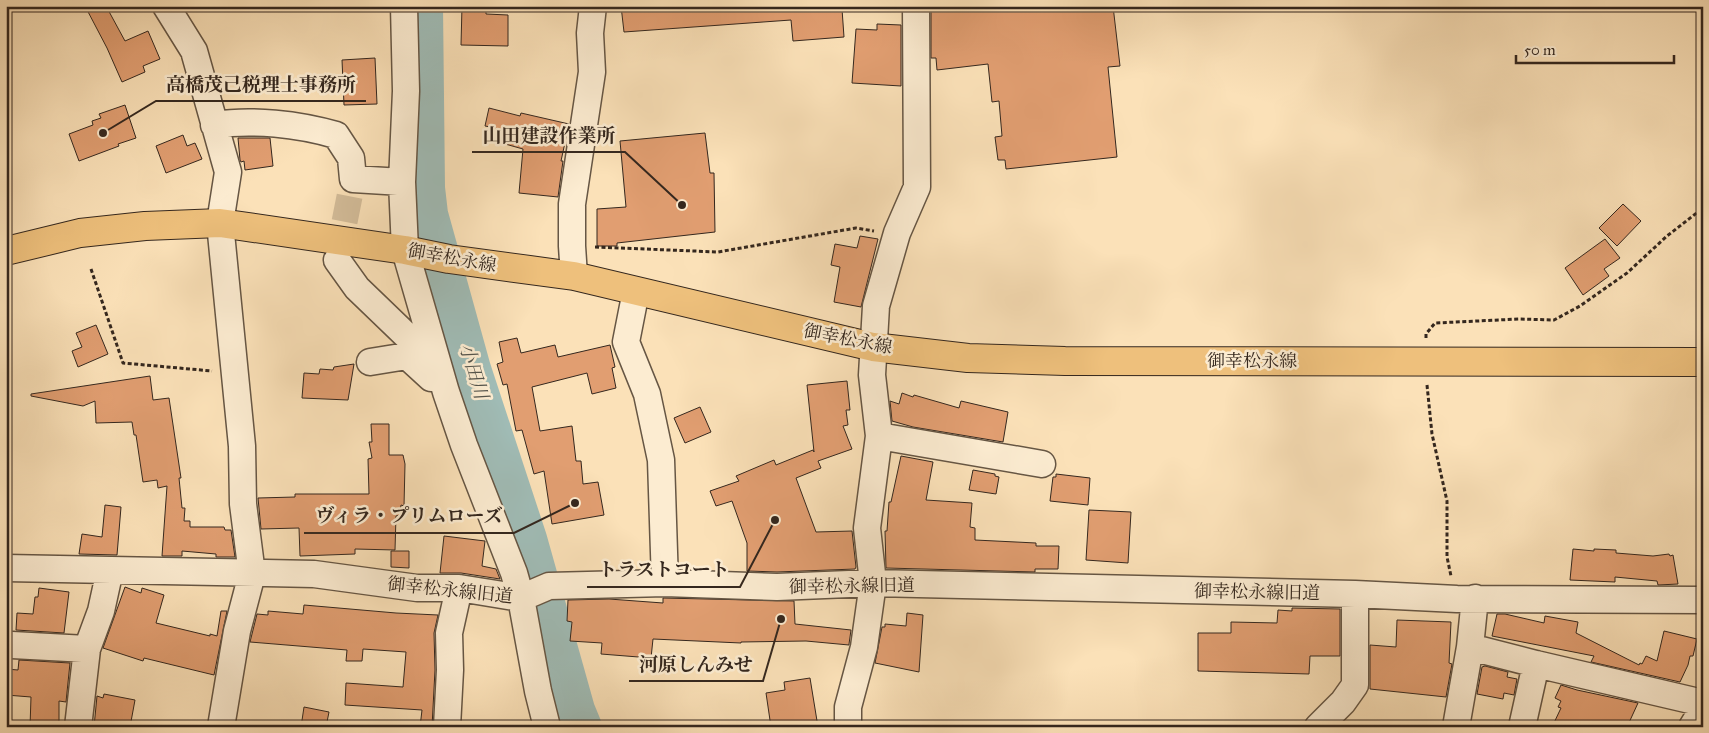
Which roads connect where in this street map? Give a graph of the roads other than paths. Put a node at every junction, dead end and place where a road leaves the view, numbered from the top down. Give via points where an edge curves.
1 (166, 6) edge
2 (404, 6) edge
3 (593, 6) edge
4 (916, 6) edge
5 (214, 125) junction
6 (402, 182) junction
7 (220, 222) junction
8 (6, 251) edge
9 (412, 251) junction
10 (337, 260) dead end
11 (574, 276) junction
12 (636, 291) junction
13 (873, 347) junction
14 (370, 362) dead end
15 (1703, 362) edge
16 (440, 367) junction
17 (446, 392) junction
18 (879, 436) junction
19 (1042, 464) dead end
20 (6, 568) edge
21 (110, 570) junction
22 (252, 574) junction
23 (665, 583) junction
24 (873, 583) junction
25 (459, 588) junction
26 (532, 593) junction
27 (1355, 594) junction
28 (1475, 598) junction
29 (1703, 600) edge
30 (12, 645) dead end
31 (1470, 647) junction
32 (87, 650) junction
33 (1536, 664) junction
34 (1703, 703) edge
35 (1703, 709) edge
36 (78, 727) edge
37 (221, 727) edge
38 (447, 727) edge
39 (547, 727) edge
40 (848, 727) edge
41 (1318, 727) edge
42 (1456, 727) edge
43 (1522, 727) edge
44 (1692, 727) edge

1 - 5 street via 194,51
2 - 6 street via 406,91
3 - 11 street via 590,33 592,72 572,204
4 - 13 street via 917,187 896,234 876,306
5 - 6 street via 234,122 310,128 336,135 351,158 353,179
5 - 7 street via 228,172
6 - 9 street
7 - 8 main road, 御幸松永線 via 80,233
7 - 9 main road, 御幸松永線
7 - 22 street via 242,446 243,504
9 - 11 main road, 御幸松永線
9 - 16 street
10 - 16 street via 356,288
11 - 12 main road, 御幸松永線
12 - 13 main road, 御幸松永線
12 - 23 street via 626,342 647,394 661,460
13 - 15 main road, 御幸松永線 via 968,358 1065,361
13 - 18 street via 872,375
14 - 17 street via 407,356
16 - 17 street
17 - 26 street via 514,573
18 - 19 street
18 - 24 street via 867,528
20 - 21 street, 御幸松永線旧道
21 - 22 street, 御幸松永線旧道
21 - 32 street via 101,611
22 - 25 street, 御幸松永線旧道 via 314,574 417,588
22 - 37 street via 237,631
23 - 24 street, 御幸松永線旧道 via 777,587
23 - 26 street, 御幸松永線旧道
24 - 27 street, 御幸松永線旧道
24 - 40 street via 864,647 848,707
25 - 26 street, 御幸松永線旧道
25 - 38 street via 449,633
26 - 39 street via 538,691
27 - 28 street, 御幸松永線旧道
27 - 41 street via 1354,686
28 - 29 street, 御幸松永線旧道
28 - 31 street
30 - 32 street
31 - 33 street
31 - 42 street
32 - 36 street
33 - 34 street
33 - 43 street
35 - 44 street

